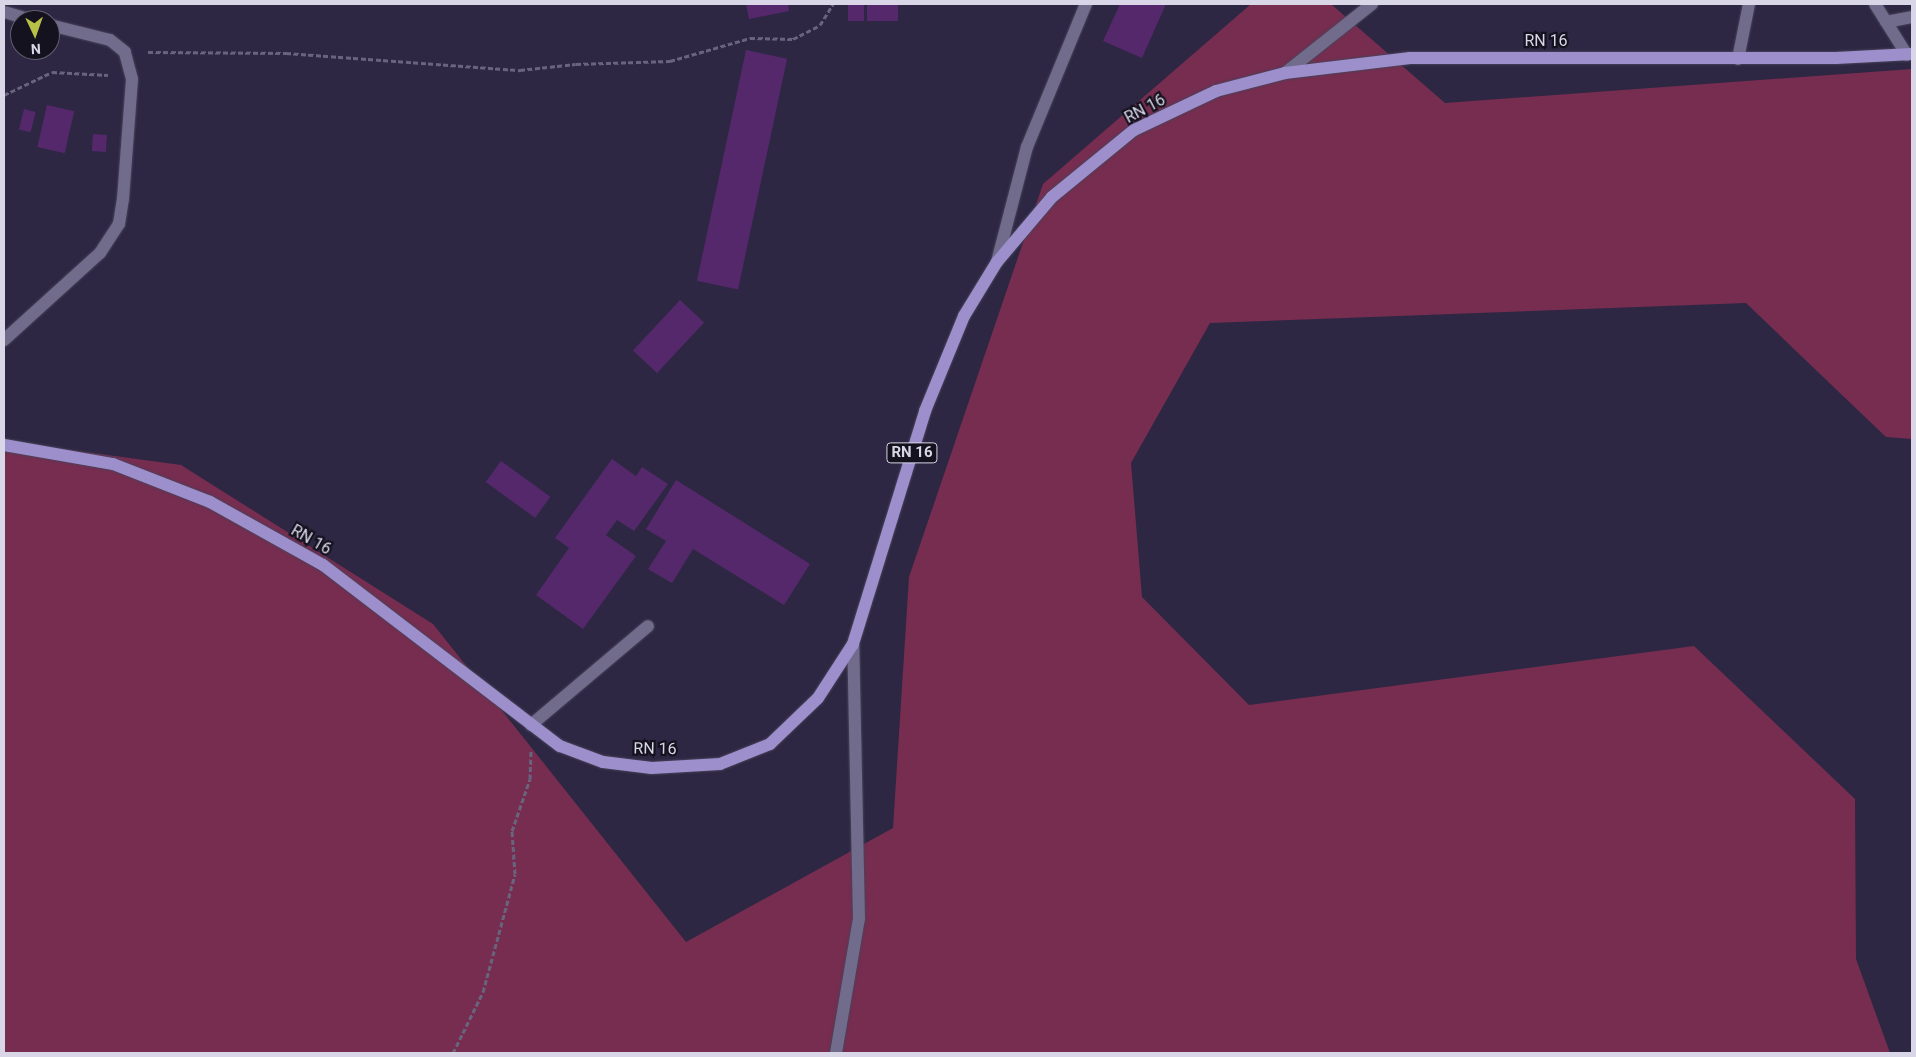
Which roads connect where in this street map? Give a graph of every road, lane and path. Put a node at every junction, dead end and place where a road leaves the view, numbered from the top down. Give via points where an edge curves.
1 (833, 4) edge
2 (1086, 4) edge
3 (1372, 4) edge
4 (1749, 4) edge
5 (1875, 4) edge
6 (1912, 18) edge
7 (1886, 22) junction
8 (60, 28) edge
9 (125, 52) junction
10 (1909, 55) edge
11 (1738, 58) junction
12 (1285, 73) junction
13 (132, 79) junction
14 (4, 95) edge
15 (997, 262) junction
16 (4, 340) edge
17 (4, 445) edge
18 (648, 626) dead end
19 (853, 644) junction
20 (531, 725) junction
21 (453, 1053) edge
22 (836, 1053) edge

1 - 9 path via 820,24 793,39 750,38 670,61 576,64 520,70 286,52
2 - 15 street via 1027,147
3 - 12 street
4 - 11 street
5 - 7 street
6 - 7 street
7 - 10 street
8 - 9 street via 110,40
9 - 13 street
10 - 11 main road, RN 16 / RN 16
11 - 12 main road, RN 16 / RN 16 via 1410,58
12 - 15 main road, RN 16 / RN 16 via 1216,91 1134,130 1052,197
13 - 14 path via 52,72
13 - 16 street via 119,224 100,253
15 - 19 main road, RN 16 / RN 16 via 964,316 925,411
17 - 20 main road, RN 16 / RN 16 via 113,464 210,502 323,565
18 - 20 street
19 - 20 main road, RN 16 / RN 16 via 818,698 770,744 720,764 652,768 603,762 560,746
19 - 22 street via 859,919
20 - 21 path via 530,779 512,830 515,874 483,992

